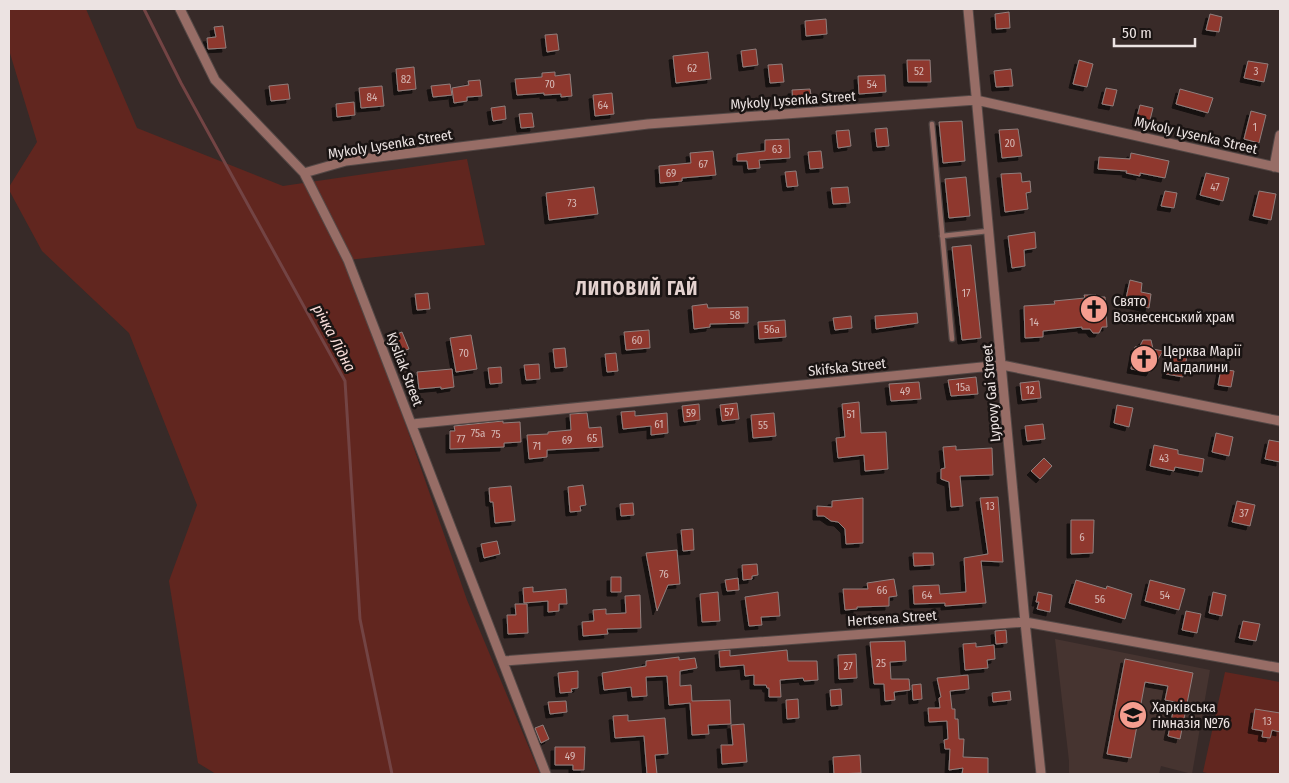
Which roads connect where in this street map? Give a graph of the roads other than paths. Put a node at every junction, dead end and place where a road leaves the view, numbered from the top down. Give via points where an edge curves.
1 (180, 9) edge
2 (968, 9) edge
3 (976, 100) junction
4 (932, 124) dead end
5 (1280, 135) edge
6 (1277, 168) edge
7 (304, 173) junction
8 (989, 231) junction
9 (942, 236) junction
10 (952, 339) dead end
11 (1002, 366) junction
12 (1280, 421) edge
13 (412, 424) junction
14 (1025, 622) junction
15 (503, 661) junction
16 (1280, 668) edge
17 (546, 774) edge
18 (1041, 774) edge

1 - 7 street, Kysliak Street via 215,80
2 - 3 street, Lypovy Gai Street
3 - 6 street, Mykoly Lysenka Street
3 - 7 street, Mykoly Lysenka Street via 648,124 346,161
3 - 8 street, Lypovy Gai Street
4 - 9 lane
5 - 6 street
7 - 13 street, Kysliak Street via 348,260
8 - 9 lane
8 - 11 street, Lypovy Gai Street
9 - 10 lane
11 - 12 street, Skifska Street
11 - 13 street, Skifska Street
11 - 14 street, Lypovy Gai Street
13 - 15 street, Kysliak Street
14 - 15 street, Hertsena Street
14 - 16 street, Hertsena Street
14 - 18 street, Lypovy Gai Street
15 - 17 street, Kysliak Street

